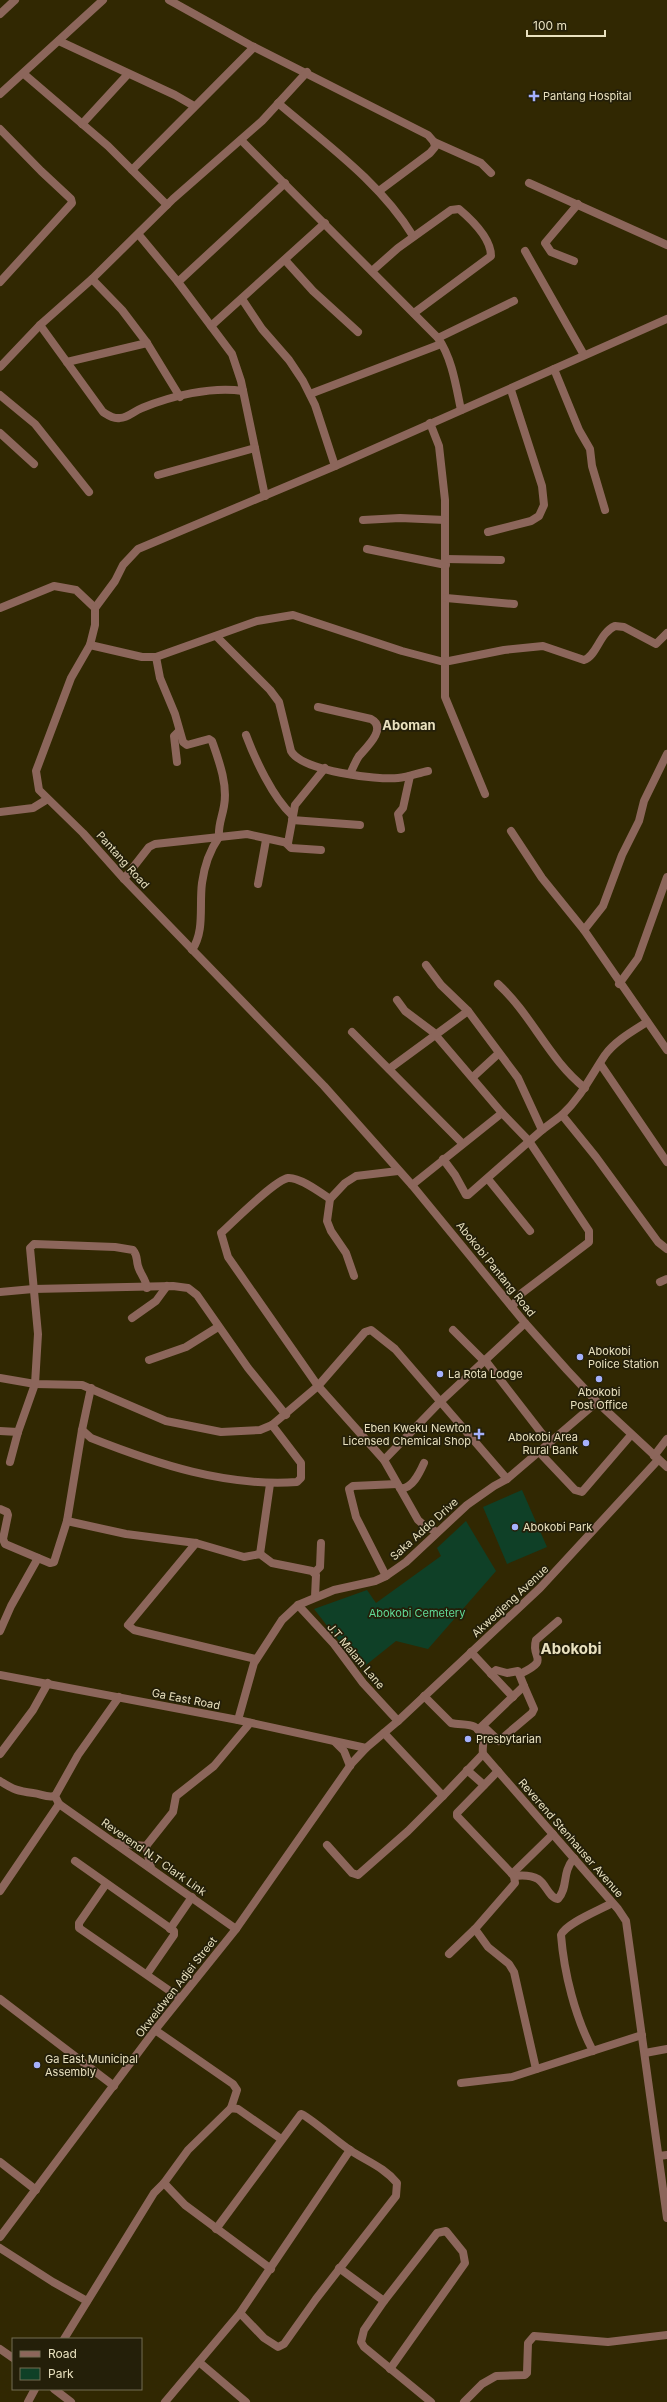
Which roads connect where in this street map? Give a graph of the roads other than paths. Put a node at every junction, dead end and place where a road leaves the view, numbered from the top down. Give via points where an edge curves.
1 (15, 0) edge
2 (103, 0) edge
3 (169, 0) edge
4 (0, 14) edge
5 (59, 41) junction
6 (254, 47) junction
7 (306, 72) junction
8 (24, 74) junction
9 (128, 74) junction
10 (0, 94) edge
11 (278, 103) junction
12 (194, 106) junction
13 (82, 124) junction
14 (0, 128) edge
15 (241, 140) junction
16 (434, 142) junction
17 (132, 170) junction
18 (491, 174) dead end
19 (285, 183) junction
20 (529, 183) dead end
21 (380, 191) junction
22 (578, 204) junction
23 (167, 205) junction
24 (325, 223) junction
25 (139, 235) junction
26 (414, 236) junction
27 (667, 246) edge
28 (525, 251) dead end
29 (285, 260) junction
30 (574, 260) dead end
31 (372, 271) junction
32 (92, 279) junction
33 (0, 282) edge
34 (178, 282) junction
35 (242, 299) junction
36 (514, 301) dead end
37 (414, 312) junction
38 (667, 319) edge
39 (40, 324) junction
40 (211, 326) junction
41 (358, 332) dead end
42 (440, 341) junction
43 (146, 343) junction
44 (584, 355) junction
45 (67, 362) junction
46 (0, 367) edge
47 (554, 369) junction
48 (510, 390) junction
49 (243, 391) junction
50 (310, 394) junction
51 (0, 396) edge
52 (180, 397) junction
53 (461, 410) junction
54 (430, 423) junction
55 (0, 433) edge
56 (255, 448) junction
57 (34, 464) dead end
58 (335, 466) junction
59 (158, 475) dead end
60 (89, 492) dead end
61 (265, 496) junction
62 (605, 510) dead end
63 (363, 520) dead end
64 (444, 520) junction
65 (488, 532) dead end
66 (367, 550) dead end
67 (501, 560) dead end
68 (446, 562) junction
69 (446, 598) junction
70 (514, 604) dead end
71 (0, 608) edge
72 (95, 608) junction
73 (667, 633) edge
74 (217, 637) junction
75 (90, 645) junction
76 (156, 656) junction
77 (444, 662) junction
78 (318, 707) dead end
79 (179, 731) junction
80 (246, 735) dead end
81 (667, 754) edge
82 (177, 762) dead end
83 (325, 768) junction
84 (428, 771) dead end
85 (350, 774) junction
86 (410, 776) junction
87 (485, 794) dead end
88 (46, 800) junction
89 (0, 812) edge
90 (292, 818) junction
91 (360, 825) dead end
92 (401, 829) dead end
93 (511, 831) dead end
94 (219, 837) junction
95 (266, 840) junction
96 (287, 844) junction
97 (321, 850) dead end
98 (667, 877) edge
99 (124, 879) junction
100 (258, 884) dead end
101 (584, 930) junction
102 (192, 950) junction
103 (426, 965) dead end
104 (498, 984) dead end
105 (619, 984) junction
106 (397, 1000) dead end
107 (468, 1011) junction
108 (647, 1022) junction
109 (352, 1032) dead end
110 (436, 1036) junction
111 (666, 1046) edge
112 (498, 1054) junction
113 (601, 1065) junction
114 (389, 1069) junction
115 (473, 1077) junction
116 (324, 1086) joint
117 (585, 1088) junction
118 (502, 1113) junction
119 (562, 1115) junction
120 (542, 1130) junction
121 (529, 1141) junction
122 (462, 1143) junction
123 (443, 1159) junction
124 (667, 1162) edge
125 (398, 1171) junction
126 (488, 1179) junction
127 (412, 1185) junction
128 (330, 1199) junction
129 (530, 1231) dead end
130 (667, 1249) edge
131 (354, 1276) dead end
132 (167, 1286) junction
133 (33, 1288) junction
134 (148, 1288) junction
135 (0, 1292) edge
136 (512, 1307) junction
137 (132, 1318) dead end
138 (525, 1323) junction
139 (218, 1327) junction
140 (453, 1330) dead end
141 (149, 1360) dead end
142 (484, 1361) junction
143 (0, 1378) edge
144 (35, 1384) junction
145 (318, 1386) junction
146 (91, 1388) junction
147 (440, 1402) junction
148 (597, 1402) junction
149 (286, 1415) junction
150 (272, 1426) junction
151 (82, 1430) junction
152 (0, 1431) edge
153 (18, 1432) junction
154 (631, 1435) junction
155 (667, 1439) edge
156 (550, 1444) junction
157 (540, 1453) junction
158 (656, 1458) junction
159 (384, 1460) junction
160 (10, 1462) dead end
161 (424, 1462) dead end
162 (667, 1467) edge
163 (507, 1479) junction
164 (270, 1484) junction
165 (398, 1486) junction
166 (0, 1509) edge
167 (67, 1521) junction
168 (437, 1532) junction
169 (196, 1543) junction
170 (322, 1543) dead end
171 (260, 1554) junction
172 (38, 1558) junction
173 (314, 1573) junction
174 (386, 1576) junction
175 (315, 1597) junction
176 (298, 1605) junction
177 (558, 1621) dead end
178 (0, 1631) edge
179 (471, 1652) junction
180 (256, 1659) junction
181 (492, 1674) junction
182 (520, 1674) junction
183 (0, 1675) edge
184 (48, 1683) junction
185 (524, 1686) junction
186 (424, 1696) junction
187 (119, 1697) junction
188 (513, 1697) junction
189 (238, 1720) junction
190 (398, 1721) junction
191 (250, 1723) junction
192 (481, 1728) junction
193 (384, 1733) junction
194 (334, 1741) junction
195 (366, 1747) junction
196 (0, 1754) edge
197 (483, 1754) junction
198 (350, 1766) junction
199 (467, 1770) junction
200 (498, 1771) junction
201 (0, 1781) edge
202 (484, 1786) junction
203 (55, 1796) junction
204 (443, 1796) junction
205 (59, 1804) junction
206 (553, 1834) junction
207 (114, 1843) junction
208 (327, 1845) dead end
209 (146, 1846) junction
210 (574, 1858) junction
211 (75, 1861) dead end
212 (151, 1868) junction
213 (513, 1875) junction
214 (106, 1884) junction
215 (0, 1891) edge
216 (192, 1897) junction
217 (612, 1904) junction
218 (236, 1928) junction
219 (170, 1929) junction
220 (475, 1929) junction
221 (449, 1954) dead end
222 (147, 1974) junction
223 (180, 1998) junction
224 (0, 1999) edge
225 (155, 2030) junction
226 (642, 2035) junction
227 (667, 2049) edge
228 (593, 2051) junction
229 (645, 2053) junction
230 (536, 2069) junction
231 (461, 2083) dead end
232 (114, 2086) junction
233 (231, 2108) junction
234 (281, 2139) junction
235 (350, 2150) junction
236 (663, 2156) edge
237 (0, 2162) edge
238 (164, 2183) junction
239 (36, 2190) junction
240 (666, 2205) edge
241 (667, 2218) edge
242 (216, 2229) junction
243 (1, 2234) edge
244 (0, 2248) edge
245 (339, 2268) junction
246 (271, 2269) junction
247 (87, 2301) junction
248 (384, 2301) junction
249 (240, 2313) junction
250 (667, 2335) edge
251 (65, 2338) edge
252 (0, 2349) edge
253 (12, 2357) edge
254 (199, 2362) junction
255 (390, 2369) junction
256 (34, 2390) edge
257 (55, 2390) edge
258 (28, 2402) edge
259 (71, 2402) edge
260 (165, 2402) edge
261 (246, 2402) edge
262 (431, 2402) edge
263 (464, 2402) edge

1 - 4 street
2 - 5 street
3 - 6 street
5 - 8 street
5 - 9 street
6 - 7 street
6 - 12 street
7 - 11 street
7 - 16 street via 428,135
8 - 10 street
8 - 13 street
9 - 12 street
9 - 13 street
11 - 15 street
11 - 21 street
12 - 17 street
13 - 17 street
14 - 33 street via 72,201 61,217
15 - 19 street
15 - 23 street
16 - 18 street via 481,163
16 - 21 street via 435,147 430,153
17 - 23 street
19 - 24 street
19 - 34 street
20 - 22 street
21 - 26 street
22 - 27 street via 604,219
22 - 30 street via 545,243 551,252
23 - 25 street
24 - 29 street
24 - 31 street
25 - 32 street
25 - 34 street
26 - 31 street
26 - 37 street via 455,208 469,219 491,249 491,256
28 - 44 street
29 - 35 street
29 - 41 street via 313,291
31 - 37 street
32 - 39 street
32 - 43 street via 122,310
34 - 40 street
35 - 40 street
35 - 50 street via 262,329 289,360
36 - 42 street
37 - 42 street
38 - 44 street
39 - 45 street
39 - 46 street
40 - 49 street via 232,354
42 - 50 street
42 - 53 street via 455,382
43 - 45 street
43 - 52 street
44 - 47 street
45 - 52 street via 103,412 111,417 125,418 142,408
47 - 48 street
47 - 62 street via 579,430 590,449 592,466
48 - 53 street
48 - 65 street via 542,486 544,505 539,516 531,522
49 - 52 street via 220,389
49 - 56 street
50 - 58 street
51 - 60 street via 35,424
53 - 54 street
54 - 58 street
54 - 64 street via 439,446 443,473
55 - 57 street
56 - 59 street
56 - 61 street
58 - 61 street
61 - 72 street via 138,549 123,565 115,581
63 - 64 street
64 - 68 street
66 - 68 street
67 - 68 street
68 - 69 street
69 - 70 street
69 - 77 street
71 - 72 street via 54,586 76,590
72 - 75 street, Pantang Road via 95,625
73 - 77 street via 656,644 624,626 616,626 602,637 588,659 581,661 543,646 504,650
74 - 76 street
74 - 77 street via 257,621 293,614 402,651
74 - 83 street via 279,702 290,751 294,756
75 - 76 street via 142,657
75 - 88 street, Pantang Road via 71,678 36,771 39,790
76 - 79 street via 160,678
77 - 87 street via 445,697 448,707 457,722
78 - 85 street via 371,719 376,723 378,730 358,757
79 - 82 street via 174,736
79 - 94 street via 185,744 210,739 212,741 220,764 224,797 218,825
80 - 90 street via 259,767
81 - 101 street via 644,801 640,821 622,855 602,906
83 - 85 street
83 - 90 street via 295,805
84 - 86 street
85 - 86 street via 390,778
86 - 92 street via 403,808 398,814
88 - 89 street via 33,808
88 - 99 street, Pantang Road via 83,833
90 - 91 street
90 - 96 street via 290,840
93 - 101 street via 542,878
94 - 95 street via 247,834
94 - 99 street via 155,844 149,847
94 - 102 street via 203,876 201,924 198,940
95 - 96 street
95 - 100 street
96 - 97 street via 291,848
98 - 105 street via 638,958
99 - 102 street, Pantang Road
101 - 105 street
102 - 116 street, Pantang Road
103 - 107 street via 441,985
104 - 117 street via 519,1006 571,1077
105 - 108 street
106 - 110 street via 405,1011
107 - 110 street
107 - 112 street
108 - 111 street
108 - 113 street via 616,1043 605,1055
109 - 114 street
110 - 114 street
110 - 115 street
112 - 115 street
112 - 120 street via 526,1092
113 - 117 street
113 - 124 street
114 - 122 street
115 - 118 street
116 - 125 street, Abokobi Pantang Road
117 - 119 street via 575,1103
118 - 121 street
118 - 122 street
119 - 120 street
119 - 130 street via 655,1238
120 - 121 street
121 - 126 street
121 - 136 street via 590,1236 588,1242 522,1293
122 - 123 street
123 - 126 street via 466,1195
123 - 127 street
125 - 127 street, Abokobi Pantang Road
125 - 128 street via 356,1176 345,1183
126 - 129 street
127 - 136 street, Abokobi Pantang Road
128 - 131 street via 327,1221 346,1253
128 - 145 street via 316,1189 287,1178 244,1209 221,1232 228,1257
132 - 134 street
132 - 137 street via 156,1301
132 - 139 street via 188,1288 193,1291
133 - 134 street
133 - 134 street via 29,1251 34,1244 133,1250
133 - 135 street
133 - 144 street via 38,1334
136 - 138 street, Abokobi Pantang Road
138 - 142 street
138 - 148 street, Abokobi Pantang Road
139 - 141 street via 186,1347
139 - 149 street
140 - 142 street
142 - 147 street
142 - 156 street
143 - 144 street
144 - 146 street
144 - 153 street
145 - 147 street via 365,1332 371,1330 395,1349
145 - 149 street
145 - 159 street
146 - 150 street via 166,1420 221,1432 260,1430
146 - 151 street
147 - 159 street
147 - 163 street
148 - 154 street, Abokobi Pantang Road
148 - 156 street, Saka Addo Drive
149 - 150 street
150 - 164 street via 301,1463 302,1468 301,1478 297,1482
151 - 164 street via 91,1438 170,1466 217,1478
151 - 167 street
152 - 153 street
153 - 160 street
154 - 157 street via 582,1492 575,1490
154 - 158 street, Abokobi Pantang Road
155 - 158 street, Akwedjeng Avenue
156 - 157 street, Saka Addo Drive
157 - 163 street, Saka Addo Drive
158 - 162 street, Abokobi Pantang Road
158 - 179 street, Akwedjeng Avenue via 551,1578
159 - 165 street
161 - 165 street via 416,1479 406,1488
163 - 168 street, Saka Addo Drive via 472,1501
164 - 171 street
165 - 168 street via 418,1520
165 - 174 street via 353,1486 349,1489 356,1517
166 - 172 street via 8,1515 3,1539 5,1544
167 - 169 street via 126,1534
167 - 172 street via 54,1562
168 - 174 street, Saka Addo Drive via 406,1562
169 - 171 street via 244,1557
169 - 180 street via 128,1626 134,1630
170 - 173 street via 320,1567
171 - 173 street via 272,1562
172 - 178 street via 8,1611
173 - 175 street
174 - 175 street, Saka Addo Drive
175 - 176 street, Saka Addo Drive
176 - 180 street, Saka Addo Drive via 282,1620
176 - 190 street, J.T Malam Lane
177 - 182 street via 536,1640 539,1660 537,1665
179 - 181 street
179 - 186 street, Akwedjeng Avenue
180 - 189 street, Saka Addo Drive
181 - 182 street via 500,1670 507,1673 516,1671
181 - 188 street
182 - 185 street
183 - 184 street, Ga East Road
184 - 187 street, Ga East Road
184 - 196 street via 29,1715
185 - 188 street
185 - 192 street via 534,1709 532,1713 499,1741
186 - 190 street, Akwedjeng Avenue
186 - 192 street via 451,1722
187 - 189 street, Ga East Road
187 - 203 street via 78,1755
188 - 192 street
189 - 191 street, Ga East Road
190 - 193 street, Akwedjeng Avenue
191 - 194 street, Ga East Road
191 - 209 street via 214,1766 176,1796 173,1812
192 - 197 street
193 - 195 street, Akwedjeng Avenue
193 - 204 street
194 - 195 street, Ga East Road
194 - 198 street via 344,1751
195 - 198 street, Okweidwen Adjei Street
197 - 199 street
197 - 200 street, Reverend Stenhauser Avenue
198 - 218 street, Okweidwen Adjei Street
199 - 202 street
199 - 204 street
200 - 202 street
200 - 206 street, Reverend Stenhauser Avenue
201 - 203 street via 18,1792
202 - 213 street via 457,1813 457,1816
203 - 205 street
204 - 208 street via 358,1875 352,1873
205 - 207 street, Reverend N.T Clark Link
205 - 215 street
206 - 210 street, Reverend Stenhauser Avenue
206 - 213 street
207 - 209 street
207 - 212 street, Reverend N.T Clark Link
209 - 212 street
210 - 213 street via 566,1870 564,1890 558,1898 554,1898 538,1879
210 - 217 street, Reverend Stenhauser Avenue
211 - 214 street
212 - 216 street, Reverend N.T Clark Link
213 - 220 street via 515,1883 511,1889
214 - 219 street
214 - 222 street via 78,1925
216 - 218 street, Reverend N.T Clark Link
216 - 219 street
217 - 226 street, Reverend Stenhauser Avenue via 626,1921
217 - 228 street via 563,1930 561,1935 574,1999
218 - 223 street, Okweidwen Adjei Street
219 - 222 street via 174,1935
220 - 221 street
220 - 230 street via 488,1947 509,1964 514,1972
222 - 223 street
223 - 225 street, Okweidwen Adjei Street
224 - 232 street
225 - 232 street, Okweidwen Adjei Street
225 - 233 street via 233,2084 237,2090
226 - 228 street
226 - 229 street, Reverend Stenhauser Avenue
227 - 229 street
228 - 230 street
229 - 236 street, Reverend Stenhauser Avenue
230 - 231 street via 512,2077
232 - 239 street, Okweidwen Adjei Street
233 - 234 street via 238,2109
233 - 238 street via 188,2150
234 - 235 street via 302,2114
234 - 242 street
235 - 245 street via 380,2167 393,2178 398,2189 396,2196
235 - 246 street
236 - 240 street, Reverend Stenhauser Avenue
237 - 239 street
238 - 242 street via 185,2206
238 - 247 street via 150,2199
239 - 243 street, Okweidwen Adjei Street
240 - 241 street, Reverend Stenhauser Avenue
242 - 246 street
244 - 247 street
245 - 248 street
245 - 249 street via 291,2337 281,2347 268,2341
246 - 249 street
247 - 251 street
248 - 255 street via 364,2330 361,2342 372,2355
248 - 255 street via 437,2233 446,2231 464,2252 465,2263
249 - 254 street
250 - 263 street via 608,2342 534,2336 528,2343 525,2375 496,2376 482,2384
252 - 253 street
254 - 260 street
254 - 261 street
255 - 262 street
256 - 258 street
257 - 259 street

